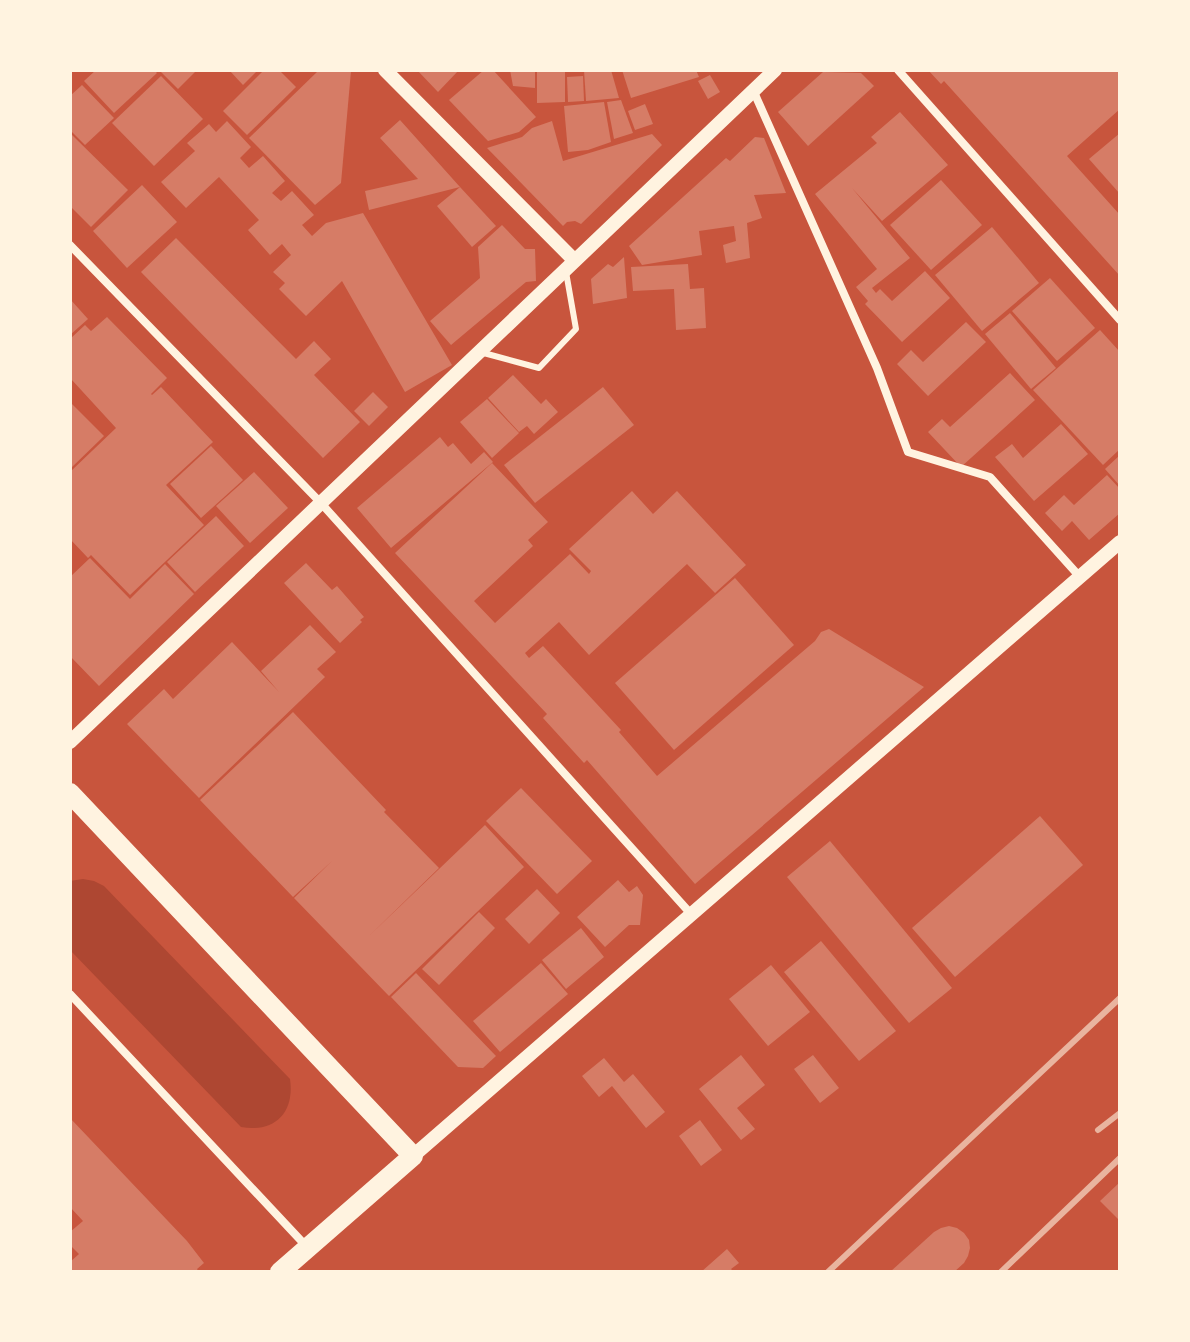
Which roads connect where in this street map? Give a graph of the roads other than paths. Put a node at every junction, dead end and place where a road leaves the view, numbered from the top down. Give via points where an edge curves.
1 (385, 70) edge
2 (775, 70) edge
3 (898, 70) edge
4 (753, 90) junction
5 (70, 245) edge
6 (570, 264) junction
7 (1120, 320) edge
8 (478, 351) junction
9 (320, 502) junction
10 (1120, 542) edge
11 (1080, 577) junction
12 (70, 742) edge
13 (70, 793) edge
14 (691, 914) junction
15 (70, 994) edge
16 (413, 1156) junction
17 (308, 1247) junction
18 (280, 1272) edge

1 - 6 street
2 - 4 street
3 - 7 street
4 - 6 street
4 - 11 street via 877,368 908,452 990,477
5 - 9 street
6 - 8 street
6 - 8 lane via 576,329 539,368
8 - 9 street
9 - 12 street
9 - 14 street
10 - 11 street
11 - 14 street
13 - 16 main road
14 - 16 street
15 - 17 street
16 - 17 main road
17 - 18 main road

